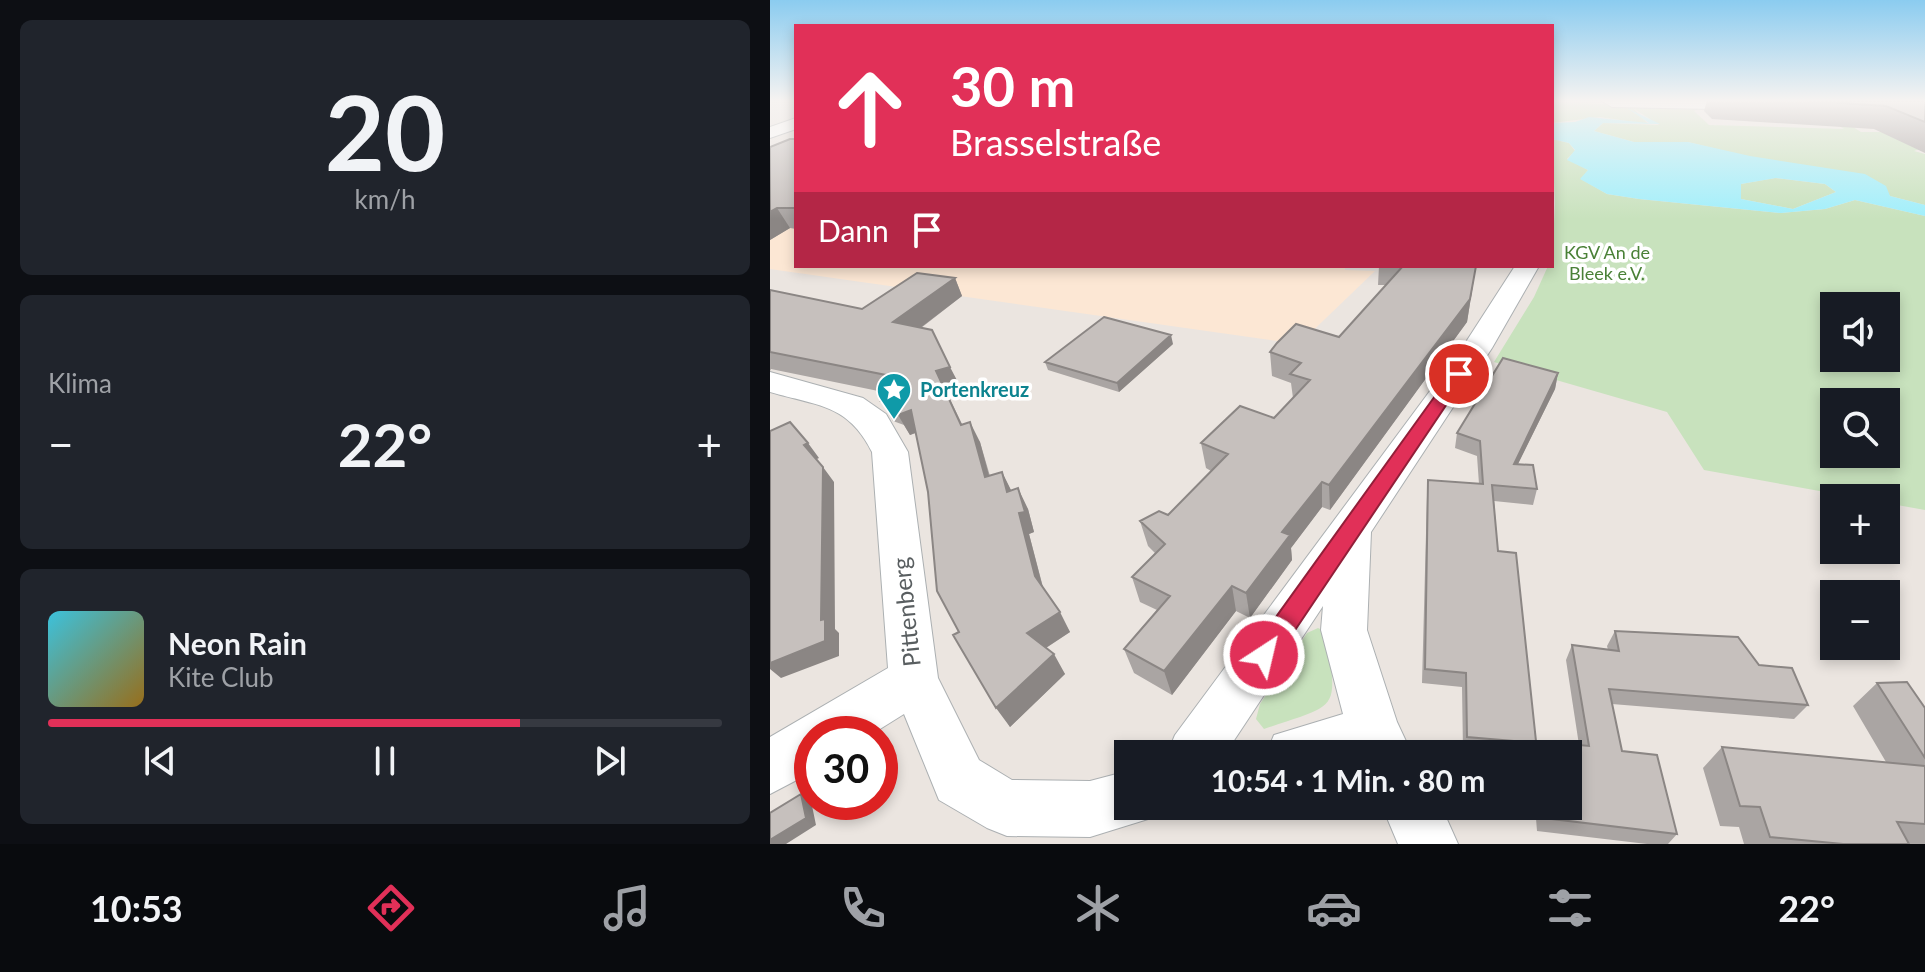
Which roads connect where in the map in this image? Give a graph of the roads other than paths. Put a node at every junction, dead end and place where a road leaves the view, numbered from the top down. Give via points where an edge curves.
1 (1526, 268) edge
2 (773, 385) edge
3 (1351, 530) junction
4 (914, 680) junction
5 (854, 716) edge
6 (1204, 740) edge
7 (1379, 740) edge
8 (794, 753) edge
9 (770, 767) edge
10 (1114, 803) edge
11 (1417, 820) edge
12 (1429, 844) edge

1 - 3 street
2 - 4 street, Pittenberg via 851,405 874,422 890,452
3 - 6 street
3 - 7 street via 1344,630
4 - 5 street
4 - 10 street, Pittenberg via 959,780 1007,808 1090,809
8 - 9 street
11 - 12 street

